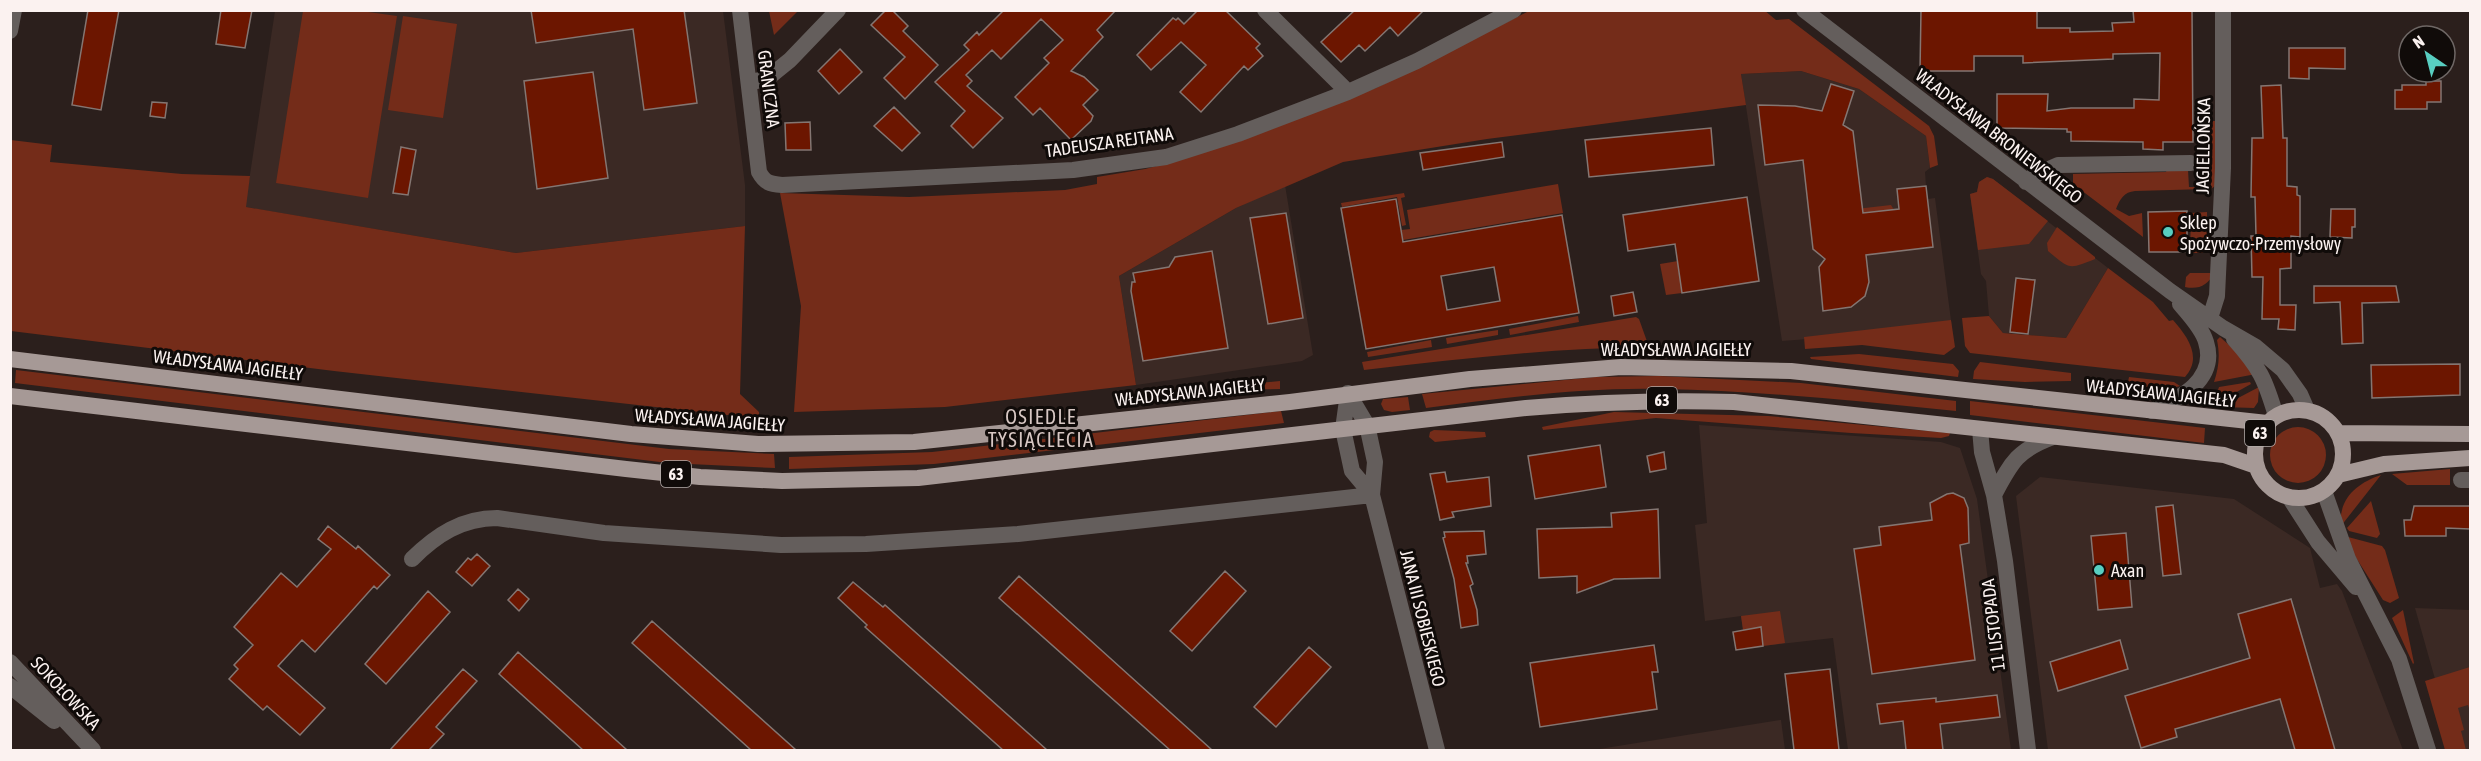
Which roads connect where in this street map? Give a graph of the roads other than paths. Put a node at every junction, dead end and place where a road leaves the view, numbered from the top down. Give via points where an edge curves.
1 (14, 10) edge
2 (740, 10) edge
3 (838, 10) edge
4 (1265, 10) edge
5 (1514, 10) edge
6 (1804, 10) edge
7 (2223, 10) edge
8 (10, 31) edge
9 (750, 83) junction
10 (1348, 92) junction
11 (2191, 163) dead end
12 (759, 172) joint
13 (2026, 182) junction
14 (2170, 291) junction
15 (2216, 323) junction
16 (10, 359) edge
17 (1348, 393) junction
18 (10, 396) edge
19 (2307, 410) junction
20 (2152, 411) junction
21 (2272, 419) junction
22 (1367, 425) junction
23 (1343, 429) junction
24 (1980, 429) junction
25 (2339, 434) junction
26 (2470, 434) edge
27 (2053, 437) junction
28 (2470, 458) edge
29 (2256, 466) junction
30 (2338, 476) junction
31 (2324, 491) junction
32 (1372, 495) junction
33 (1994, 495) junction
34 (2289, 497) junction
35 (412, 559) dead end
36 (2372, 605) junction
37 (10, 662) edge
38 (10, 686) edge
39 (92, 750) edge
40 (1437, 750) edge
41 (2028, 750) edge
42 (2428, 750) edge

1 - 8 street
2 - 9 street, GRANICZNA
3 - 9 street via 790,60 769,77
4 - 10 street
5 - 10 street, TADEUSZA REJTANA
6 - 13 street, WŁADYSŁAWA BRONIEWSKIEGO
7 - 15 street, JAGIELLOŃSKA
9 - 12 street, GRANICZNA
10 - 12 street, TADEUSZA REJTANA via 1166,157 1073,170 782,185 769,184
11 - 13 street via 2058,165
13 - 14 street, WŁADYSŁAWA BRONIEWSKIEGO
14 - 15 street, WŁADYSŁAWA BRONIEWSKIEGO
14 - 20 street, WŁADYSŁAWA BRONIEWSKIEGO via 2206,341 2208,355 2198,384 2180,399
15 - 19 street, WŁADYSŁAWA BRONIEWSKIEGO via 2256,347 2283,370
15 - 21 street, WŁADYSŁAWA BRONIEWSKIEGO via 2251,357 2265,379
16 - 17 main road, WŁADYSŁAWA JAGIEŁŁY / 63 via 631,434 758,444 914,442
17 - 20 main road, WŁADYSŁAWA JAGIEŁŁY / 63 via 1526,373 1668,366 1791,371
17 - 22 street, JANA III SOBIESKIEGO
17 - 23 street, JANA III SOBIESKIEGO
18 - 23 main road, 63 via 700,477 783,480 918,478
19 - 21 main road, 63
19 - 25 main road via 2326,418
20 - 21 main road, WŁADYSŁAWA JAGIEŁŁY / 63
21 - 29 main road, 63 via 2256,443
22 - 23 main road, 63
22 - 24 main road, 63 via 1603,401 1666,400 1734,402
22 - 32 street, JANA III SOBIESKIEGO via 1375,462
23 - 32 street, JANA III SOBIESKIEGO via 1352,471
24 - 27 main road, 63
24 - 33 street, 11 LISTOPADA
25 - 26 main road
25 - 30 main road via 2344,454
27 - 29 main road, 63 via 2224,455
27 - 33 street via 2019,454
28 - 30 main road via 2384,464
29 - 34 main road, 63 via 2268,486
30 - 31 main road
31 - 34 main road via 2301,499
31 - 36 street via 2348,560
32 - 35 street via 1018,534 866,544 781,546 604,533 480,518 446,530
32 - 40 street, JANA III SOBIESKIEGO
33 - 41 street, 11 LISTOPADA
34 - 36 street via 2336,565
36 - 42 street via 2399,659
37 - 39 street, SOKOŁOWSKA
38 - 39 street, SOKOŁOWSKA

